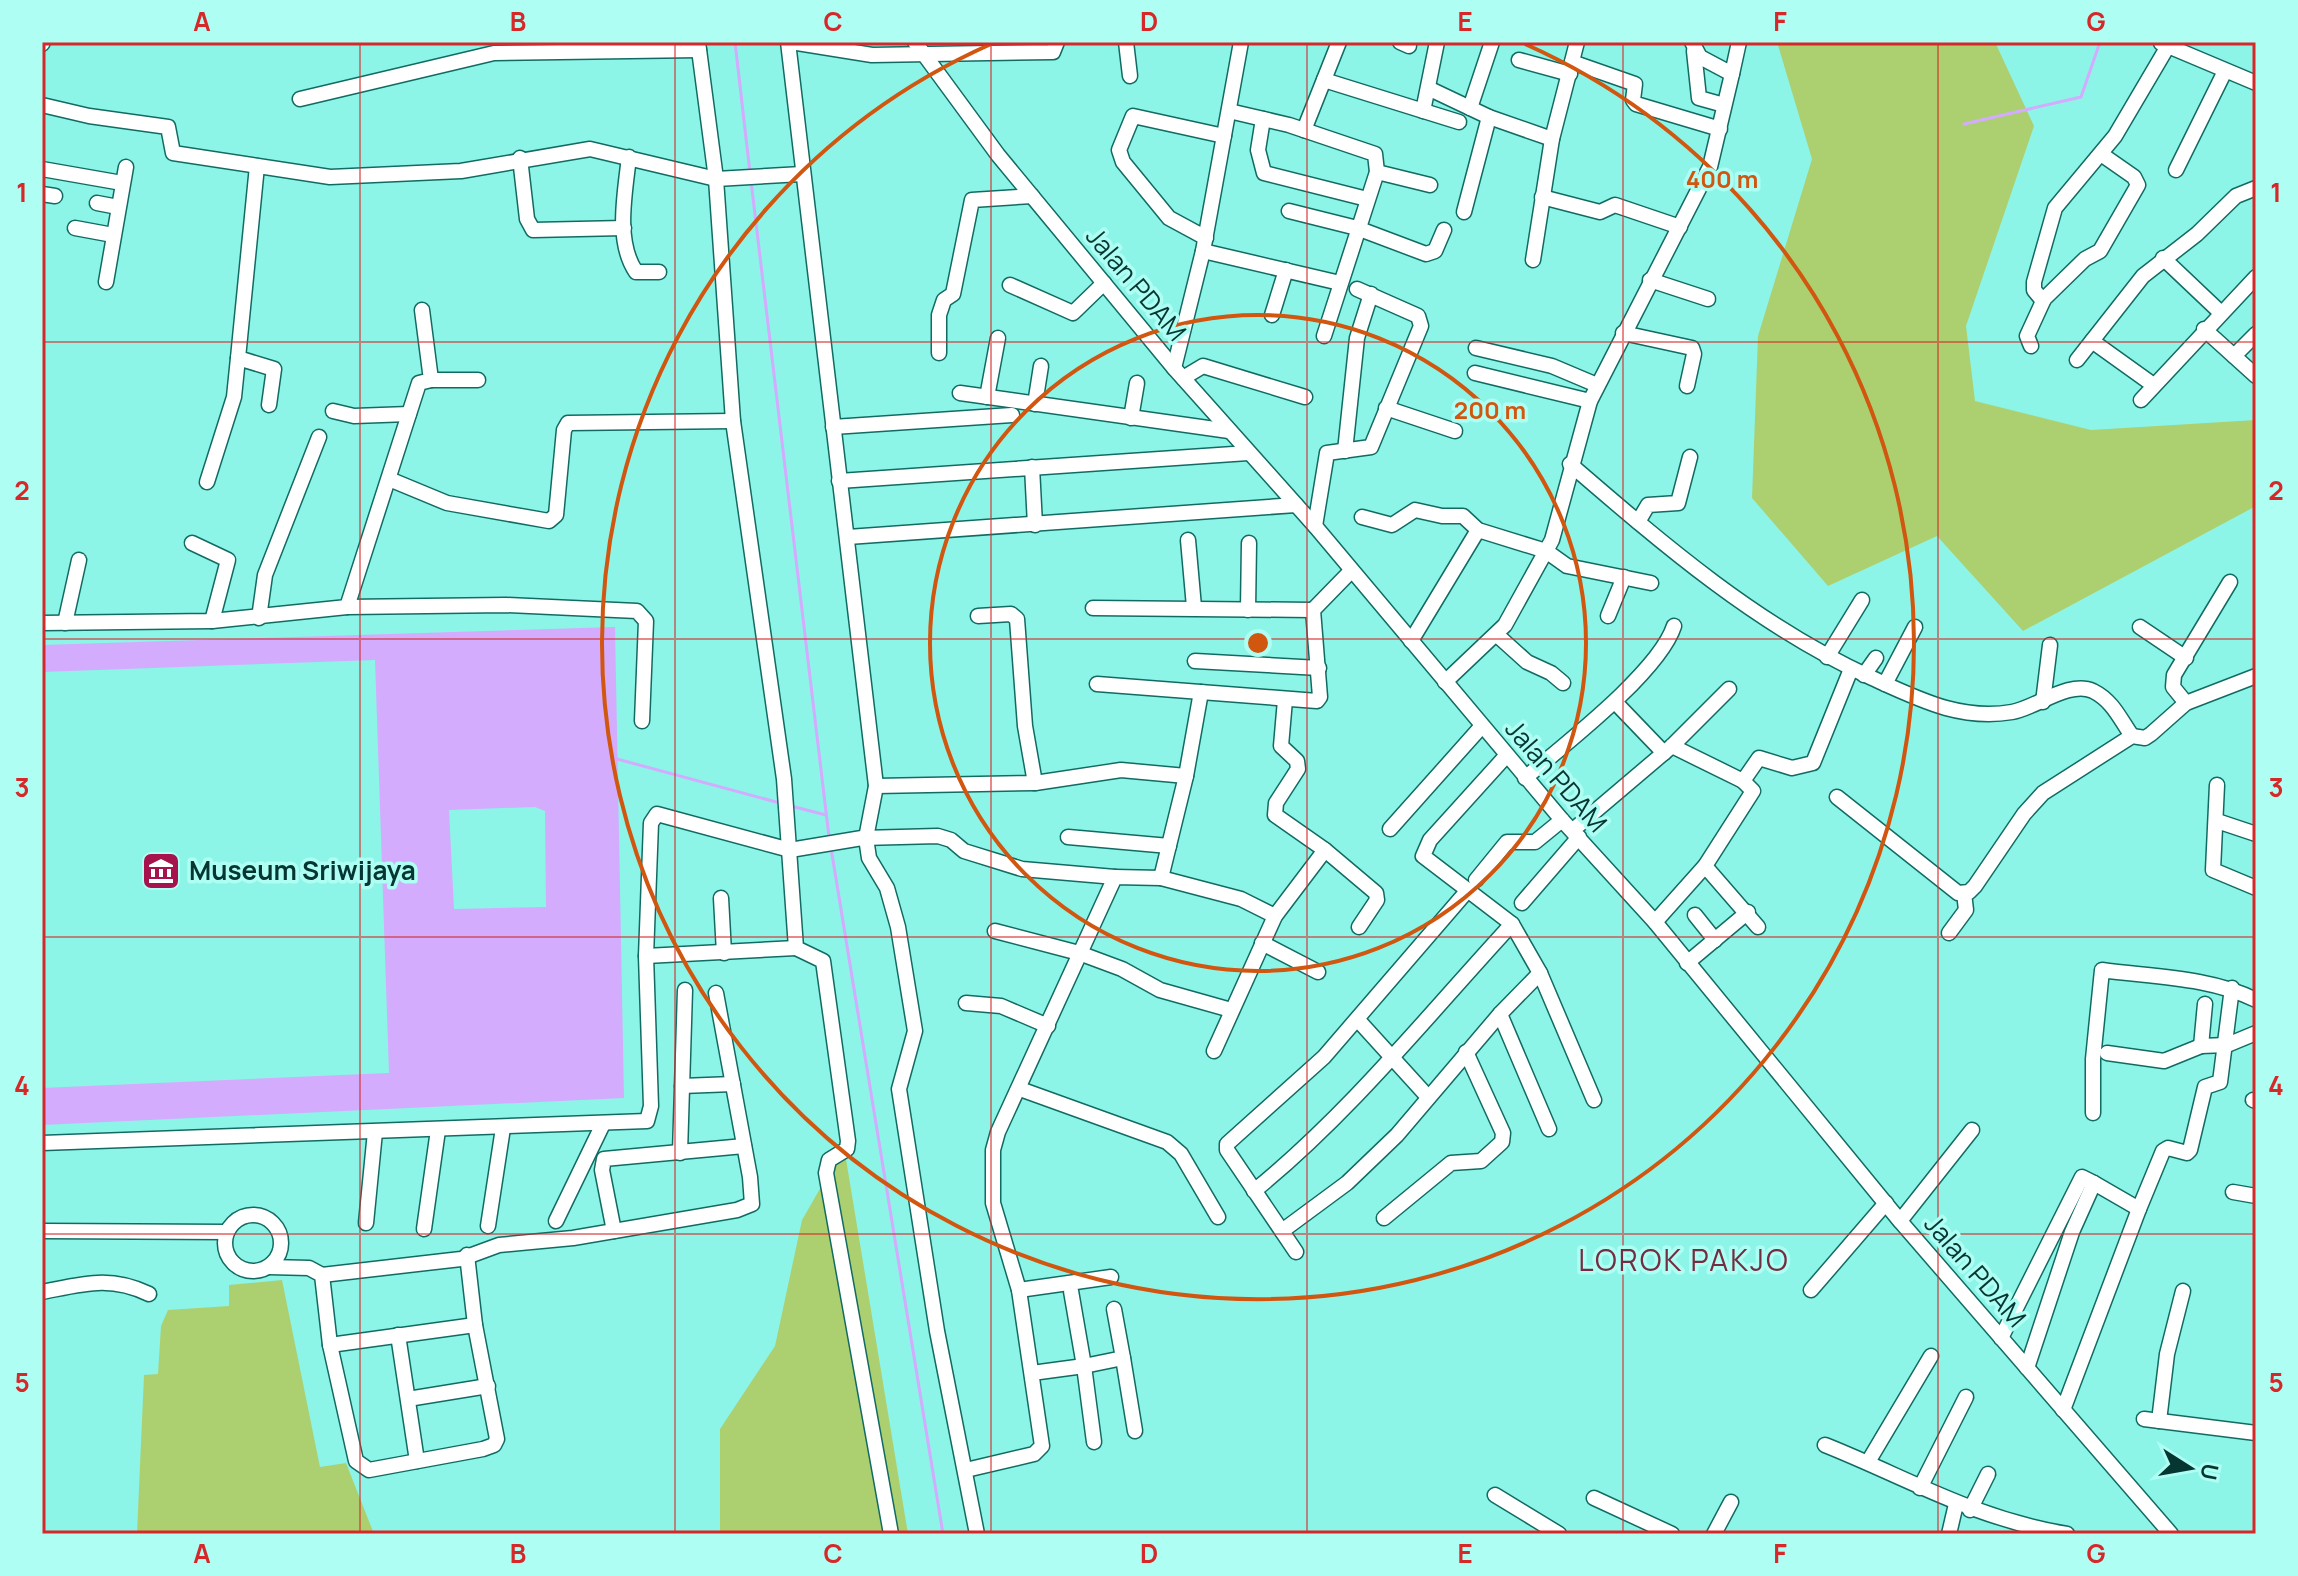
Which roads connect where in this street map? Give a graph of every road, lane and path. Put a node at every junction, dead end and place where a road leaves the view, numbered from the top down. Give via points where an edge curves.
1 (790, 42) edge
2 (1057, 42) edge
3 (1126, 42) edge
4 (1241, 42) edge
5 (1339, 42) edge
6 (1437, 42) edge
7 (1492, 42) edge
8 (1577, 42) edge
9 (1739, 42) edge
10 (2164, 44) edge
11 (699, 46) edge
12 (1693, 46) edge
13 (918, 47) edge
14 (494, 48) edge
15 (470, 50) edge
16 (1519, 60) dead end
17 (1571, 68) junction
18 (2225, 71) junction
19 (1732, 74) junction
20 (1130, 76) dead end
21 (1324, 80) junction
22 (2256, 83) edge
23 (1430, 89) junction
24 (300, 99) dead end
25 (42, 105) edge
26 (1724, 105) junction
27 (1470, 108) junction
28 (1229, 111) junction
29 (1423, 111) junction
30 (1489, 117) junction
31 (1263, 119) junction
32 (1459, 122) dead end
33 (1720, 129) junction
34 (1304, 130) junction
35 (1224, 136) junction
36 (1552, 139) junction
37 (2101, 154) junction
38 (629, 157) junction
39 (520, 158) junction
40 (257, 166) junction
41 (126, 167) dead end
42 (42, 169) edge
43 (2176, 170) dead end
44 (1377, 172) junction
45 (802, 174) junction
46 (716, 179) junction
47 (122, 183) junction
48 (1430, 185) dead end
49 (2256, 188) edge
50 (1032, 196) junction
51 (1542, 197) junction
52 (1367, 199) junction
53 (97, 203) dead end
54 (118, 207) junction
55 (1289, 211) dead end
56 (1464, 212) dead end
57 (1680, 227) junction
58 (75, 228) dead end
59 (624, 228) junction
60 (1357, 228) junction
61 (1444, 230) dead end
62 (113, 235) junction
63 (1204, 245) junction
64 (2163, 258) junction
65 (1533, 260) dead end
66 (1286, 270) junction
67 (659, 272) dead end
68 (2256, 277) edge
69 (1650, 280) junction
70 (106, 282) dead end
71 (1104, 283) junction
72 (1340, 283) junction
73 (1010, 285) dead end
74 (1708, 299) dead end
75 (2043, 301) junction
76 (422, 310) dead end
77 (2221, 313) junction
78 (1272, 315) dead end
79 (2204, 329) junction
80 (1623, 333) junction
81 (2256, 334) edge
82 (1324, 336) dead end
83 (998, 338) dead end
84 (2092, 341) junction
85 (2031, 346) dead end
86 (1476, 348) dead end
87 (939, 353) dead end
88 (2234, 356) junction
89 (238, 358) junction
90 (2077, 360) dead end
91 (1041, 366) dead end
92 (1178, 373) junction
93 (1475, 373) dead end
94 (2256, 376) edge
95 (431, 380) junction
96 (478, 380) dead end
97 (1137, 383) dead end
98 (2152, 384) junction
99 (1597, 385) junction
100 (1687, 386) dead end
101 (960, 393) dead end
102 (987, 397) junction
103 (1305, 397) dead end
104 (2141, 400) dead end
105 (1590, 401) junction
106 (1035, 404) junction
107 (269, 405) dead end
108 (1386, 408) junction
109 (333, 411) dead end
110 (409, 414) junction
111 (1012, 415) dead end
112 (1131, 418) junction
113 (733, 421) junction
114 (833, 427) junction
115 (1229, 431) junction
116 (1455, 431) dead end
117 (319, 437) dead end
118 (1345, 451) junction
119 (1248, 453) junction
120 (1690, 457) dead end
121 (1570, 464) junction
122 (1032, 467) junction
123 (389, 479) junction
124 (839, 481) junction
125 (207, 482) dead end
126 (1296, 505) junction
127 (1362, 517) dead end
128 (1638, 522) junction
129 (1035, 525) junction
130 (1315, 526) junction
131 (1478, 530) junction
132 (848, 537) junction
133 (1188, 540) dead end
134 (192, 543) dead end
135 (1249, 543) dead end
136 (1546, 551) junction
137 (79, 560) dead end
138 (1351, 571) junction
139 (1624, 577) junction
140 (2230, 582) dead end
141 (1651, 583) dead end
142 (1862, 600) dead end
143 (347, 607) junction
144 (1194, 607) junction
145 (1093, 608) dead end
146 (1248, 610) junction
147 (1313, 610) junction
148 (978, 616) dead end
149 (1608, 616) dead end
150 (259, 618) junction
151 (212, 621) junction
152 (42, 623) edge
153 (65, 623) junction
154 (1674, 626) dead end
155 (1915, 627) dead end
156 (2140, 627) dead end
157 (1497, 635) junction
158 (1411, 641) junction
159 (2050, 645) dead end
160 (1827, 657) junction
161 (1876, 658) dead end
162 (2186, 658) junction
163 (1195, 661) dead end
164 (1319, 668) junction
165 (1858, 672) junction
166 (2256, 676) edge
167 (1445, 682) junction
168 (1563, 683) dead end
169 (1097, 684) dead end
170 (1885, 684) junction
171 (1729, 689) dead end
172 (1201, 692) junction
173 (1285, 700) junction
174 (1615, 702) junction
175 (2043, 702) junction
176 (2186, 703) junction
177 (642, 721) dead end
178 (1481, 727) junction
179 (2132, 736) junction
180 (1668, 750) junction
181 (1506, 756) junction
182 (1186, 776) junction
183 (1525, 778) junction
184 (1743, 781) junction
185 (1035, 783) junction
186 (2217, 785) dead end
187 (876, 786) junction
188 (1837, 797) dead end
189 (2217, 821) junction
190 (1390, 829) dead end
191 (1571, 829) junction
192 (2256, 834) edge
193 (1068, 837) dead end
194 (864, 838) junction
195 (1169, 846) junction
196 (795, 848) junction
197 (1325, 850) junction
198 (1705, 866) junction
199 (1115, 877) junction
200 (1161, 878) junction
201 (1472, 885) junction
202 (2256, 888) edge
203 (1964, 893) junction
204 (721, 898) dead end
205 (1522, 903) dead end
206 (1748, 912) junction
207 (1695, 915) dead end
208 (1275, 916) junction
209 (1655, 922) junction
210 (1512, 924) junction
211 (1359, 927) dead end
212 (1758, 927) dead end
213 (995, 931) dead end
214 (1949, 933) dead end
215 (1715, 940) junction
216 (1262, 943) junction
217 (796, 948) junction
218 (724, 953) junction
219 (1079, 953) junction
220 (646, 956) junction
221 (1687, 963) junction
222 (1318, 972) dead end
223 (1540, 973) junction
224 (2232, 988) junction
225 (685, 990) dead end
226 (716, 993) dead end
227 (2256, 1000) edge
228 (966, 1003) dead end
229 (2205, 1004) dead end
230 (1231, 1010) junction
231 (1500, 1014) junction
232 (1358, 1020) junction
233 (1048, 1026) junction
234 (2256, 1033) edge
235 (2227, 1045) junction
236 (2201, 1046) junction
237 (1214, 1051) dead end
238 (1466, 1052) junction
239 (2107, 1053) dead end
240 (1392, 1056) junction
241 (733, 1084) junction
242 (682, 1086) junction
243 (1020, 1089) junction
244 (1428, 1097) junction
245 (1594, 1100) dead end
246 (2093, 1113) dead end
247 (602, 1126) junction
248 (503, 1128) junction
249 (1549, 1129) dead end
250 (438, 1130) junction
251 (1972, 1130) dead end
252 (375, 1132) junction
253 (42, 1143) edge
254 (744, 1146) junction
255 (680, 1153) junction
256 (2094, 1183) junction
257 (1254, 1191) junction
258 (2233, 1192) dead end
259 (2256, 1196) edge
260 (1886, 1203) junction
261 (2139, 1209) junction
262 (1218, 1217) dead end
263 (1384, 1218) dead end
264 (556, 1221) dead end
265 (1900, 1221) junction
266 (366, 1223) dead end
267 (488, 1226) dead end
268 (424, 1229) dead end
269 (42, 1231) edge
270 (614, 1231) junction
271 (1282, 1231) junction
272 (227, 1232) junction
273 (1296, 1252) dead end
274 (467, 1255) junction
275 (269, 1267) junction
276 (322, 1275) junction
277 (1111, 1277) dead end
278 (1019, 1290) junction
279 (1811, 1290) dead end
280 (1071, 1291) dead end
281 (2183, 1291) dead end
282 (42, 1292) edge
283 (149, 1294) dead end
284 (1114, 1309) dead end
285 (475, 1325) junction
286 (398, 1335) junction
287 (2001, 1338) junction
288 (330, 1345) junction
289 (1931, 1356) dead end
290 (1123, 1358) junction
291 (1084, 1366) junction
292 (2027, 1368) junction
293 (1032, 1373) junction
294 (488, 1386) junction
295 (1966, 1397) dead end
296 (408, 1399) junction
297 (2063, 1410) junction
298 (1135, 1431) dead end
299 (2256, 1433) edge
300 (1094, 1442) dead end
301 (1825, 1445) dead end
302 (417, 1461) junction
303 (1868, 1462) junction
304 (967, 1474) junction
305 (1988, 1474) dead end
306 (1920, 1488) junction
307 (1495, 1495) dead end
308 (1594, 1498) dead end
309 (1731, 1502) dead end
310 (1963, 1507) junction
311 (2034, 1531) edge
312 (891, 1534) edge
313 (977, 1534) edge
314 (1559, 1534) edge
315 (1672, 1534) edge
316 (1714, 1534) edge
317 (1949, 1534) edge
318 (2067, 1534) edge
319 (2171, 1534) edge

1 - 13 street via 872,55
1 - 45 street
2 - 13 street via 1053,52
3 - 20 street
4 - 28 street
5 - 21 street
6 - 23 street
7 - 27 street
8 - 17 street
9 - 19 street
10 - 18 street
10 - 37 street via 2134,108
11 - 14 street
11 - 46 street
12 - 19 street
12 - 26 street via 1697,96
13 - 50 street, Jalan PDAM
14 - 15 street
15 - 24 street
16 - 17 street
17 - 33 street via 1633,83 1636,104
17 - 36 street
18 - 22 street
18 - 43 street
19 - 26 street
21 - 29 street
21 - 34 street
23 - 27 street
23 - 29 street
25 - 40 street via 168,127 173,153
26 - 33 street
27 - 30 street
28 - 31 street
28 - 35 street
29 - 32 street
30 - 36 street
30 - 56 street
31 - 34 street
31 - 52 street via 1258,150 1264,173
33 - 57 street via 1710,167
34 - 44 street via 1370,150 1377,158
35 - 63 street
35 - 63 street via 1133,116 1119,150 1169,218
36 - 51 street
37 - 75 street via 2055,208 2034,282
37 - 75 street via 2138,185 2100,251
38 - 39 street via 590,149
38 - 46 street
38 - 59 street
39 - 40 street via 461,171 353,177
39 - 59 street via 533,230
40 - 89 street
41 - 47 street
42 - 47 street
44 - 48 street
44 - 52 street
45 - 46 street
45 - 114 street
46 - 113 street
47 - 54 street
49 - 64 street via 2236,196
50 - 71 street, Jalan PDAM
50 - 87 street via 972,200 953,294 940,310
51 - 57 street via 1600,212 1615,205
51 - 65 street
52 - 60 street
53 - 54 street
54 - 62 street
55 - 60 street
57 - 69 street
58 - 62 street
59 - 67 street via 633,270
60 - 61 street via 1429,254
60 - 72 street
62 - 70 street
63 - 66 street
63 - 92 street
64 - 77 street
64 - 84 street
66 - 72 street
66 - 78 street
68 - 77 street
69 - 74 street
69 - 80 street
71 - 73 street via 1073,313
71 - 92 street, Jalan PDAM
72 - 82 street
75 - 85 street via 2027,336
76 - 95 street
77 - 79 street
79 - 88 street
79 - 98 street
80 - 99 street
80 - 100 street via 1692,348
81 - 88 street
83 - 102 street
84 - 90 street
84 - 98 street
86 - 99 street via 1552,366
88 - 94 street
89 - 107 street via 273,368
89 - 125 street via 234,397
91 - 106 street
92 - 103 street via 1203,366
92 - 115 street, Jalan PDAM
93 - 105 street
95 - 96 street
95 - 110 street via 419,383
97 - 112 street
98 - 104 street
99 - 105 street
101 - 102 street
102 - 106 street
105 - 121 street
106 - 112 street
108 - 116 street
108 - 118 street via 1371,447
108 - 118 street via 1421,321 1364,292
109 - 110 street via 354,416
110 - 123 street
111 - 114 street
112 - 115 street
113 - 123 street via 568,423 556,515 549,521 447,503
113 - 196 street
114 - 124 street
115 - 119 street, Jalan PDAM
117 - 150 street via 265,575
118 - 130 street via 1327,453
119 - 122 street
119 - 126 street, Jalan PDAM
120 - 128 street via 1678,503 1648,505
121 - 128 street
121 - 136 street
122 - 124 street
122 - 129 street
123 - 143 street
124 - 132 street
126 - 129 street
126 - 130 street, Jalan PDAM
127 - 131 street via 1396,525 1415,510 1463,516
128 - 160 street via 1757,616
129 - 132 street
130 - 138 street, Jalan PDAM
131 - 136 street
131 - 158 street
132 - 187 street
133 - 144 street
134 - 151 street via 228,560
135 - 146 street
136 - 139 street via 1567,566
136 - 157 street
137 - 153 street
138 - 147 street
138 - 158 street, Jalan PDAM
139 - 141 street
139 - 149 street
140 - 162 street
142 - 160 street
143 - 150 street
143 - 177 street via 506,605 637,611 646,621
144 - 145 street
144 - 146 street
146 - 147 street
147 - 164 street
148 - 185 street via 1011,614 1017,619
150 - 151 street
151 - 153 street
152 - 153 street
154 - 174 street via 1664,648
155 - 170 street
156 - 162 street
157 - 167 street
157 - 168 street via 1527,662
158 - 167 street, Jalan PDAM
159 - 175 street
160 - 165 street
161 - 165 street
162 - 176 street via 2173,683
163 - 164 street
164 - 173 street via 1319,699
165 - 170 street
165 - 184 street via 1813,763 1792,768 1756,759
166 - 176 street
167 - 178 street, Jalan PDAM
169 - 172 street
170 - 175 street via 1943,708 1976,714 2015,712
171 - 180 street
172 - 173 street
172 - 182 street
173 - 197 street via 1281,746 1298,769 1276,803 1275,815
174 - 180 street
174 - 183 street
175 - 179 street via 2071,690 2089,690 2111,704
176 - 179 street via 2145,738
178 - 181 street, Jalan PDAM
178 - 190 street
179 - 203 street via 2043,793 1975,886
180 - 184 street
180 - 191 street
181 - 183 street, Jalan PDAM
181 - 201 street via 1424,851 1423,856
182 - 185 street via 1121,770
182 - 195 street
183 - 191 street, Jalan PDAM
184 - 198 street via 1753,791
185 - 187 street
186 - 189 street
187 - 194 street
188 - 203 street via 1919,866
189 - 192 street
189 - 202 street via 2213,870
191 - 201 street via 1535,842 1507,842
191 - 205 street
191 - 209 street, Jalan PDAM
193 - 195 street
194 - 196 street
194 - 199 street via 938,836 964,851 1022,869
194 - 304 street via 870,864 887,888 906,971 915,1031 899,1089 937,1331
195 - 200 street
196 - 217 street
196 - 220 street via 657,814 651,823
197 - 208 street
197 - 211 street via 1376,893 1377,900
198 - 206 street
198 - 209 street
199 - 200 street
199 - 219 street
200 - 208 street via 1241,899
201 - 210 street
201 - 232 street
203 - 214 street via 1966,910
204 - 218 street
206 - 212 street
206 - 215 street
207 - 215 street
208 - 216 street
209 - 221 street, Jalan PDAM
210 - 223 street
210 - 240 street
213 - 219 street
215 - 221 street
216 - 222 street
216 - 230 street
217 - 218 street
217 - 312 street via 823,961 848,1141 847,1149 829,1160 826,1173
218 - 220 street
219 - 230 street via 1160,990
219 - 233 street
220 - 247 street via 650,1114 641,1124
221 - 260 street, Jalan PDAM
223 - 231 street
223 - 245 street
224 - 227 street
224 - 235 street
224 - 246 street via 2102,970
225 - 242 street
226 - 241 street
228 - 233 street via 1001,1006
229 - 236 street
230 - 237 street
231 - 238 street
231 - 249 street
232 - 240 street
232 - 257 street via 1227,1144
233 - 243 street
234 - 235 street
235 - 236 street
235 - 261 street via 2220,1082 2205,1087 2190,1150 2163,1151
236 - 239 street via 2164,1061
238 - 244 street
238 - 263 street via 1503,1133 1502,1142 1481,1161 1446,1166
240 - 244 street
240 - 257 street via 1301,1153
241 - 242 street
241 - 254 street
242 - 255 street
243 - 262 street via 1167,1142 1181,1154
243 - 278 street via 998,1132 991,1180
244 - 271 street via 1347,1183
247 - 248 street
247 - 264 street
248 - 250 street
248 - 267 street
250 - 252 street
250 - 268 street
251 - 265 street
252 - 253 street
252 - 266 street
254 - 255 street
254 - 270 street via 752,1204
255 - 270 street via 604,1159
256 - 261 street
256 - 287 street via 2082,1177
256 - 292 street
257 - 271 street
258 - 259 street
260 - 265 street, Jalan PDAM
260 - 279 street
261 - 297 street
265 - 287 street, Jalan PDAM
269 - 272 street
270 - 274 street via 499,1245
271 - 273 street
272 - 275 street via 225,1248 232,1263 246,1271
272 - 275 street via 244,1216 260,1215 274,1223 281,1246
274 - 276 street
274 - 285 street
275 - 276 street via 309,1268
276 - 288 street
277 - 278 street
278 - 293 street
280 - 291 street
281 - 299 street via 2152,1420
282 - 283 street via 125,1282
284 - 290 street
285 - 286 street
285 - 294 street
286 - 288 street
286 - 296 street
287 - 292 street, Jalan PDAM
288 - 302 street via 360,1466 369,1470
289 - 303 street
290 - 291 street
290 - 298 street
291 - 293 street
291 - 300 street
292 - 297 street, Jalan PDAM
293 - 304 street via 1040,1450
294 - 296 street
294 - 302 street via 497,1431 494,1445
295 - 306 street
296 - 302 street
297 - 319 street, Jalan PDAM
301 - 303 street
303 - 306 street
304 - 313 street
305 - 310 street
306 - 310 street
307 - 314 street
308 - 315 street
309 - 316 street
310 - 311 street
310 - 317 street
311 - 318 street

